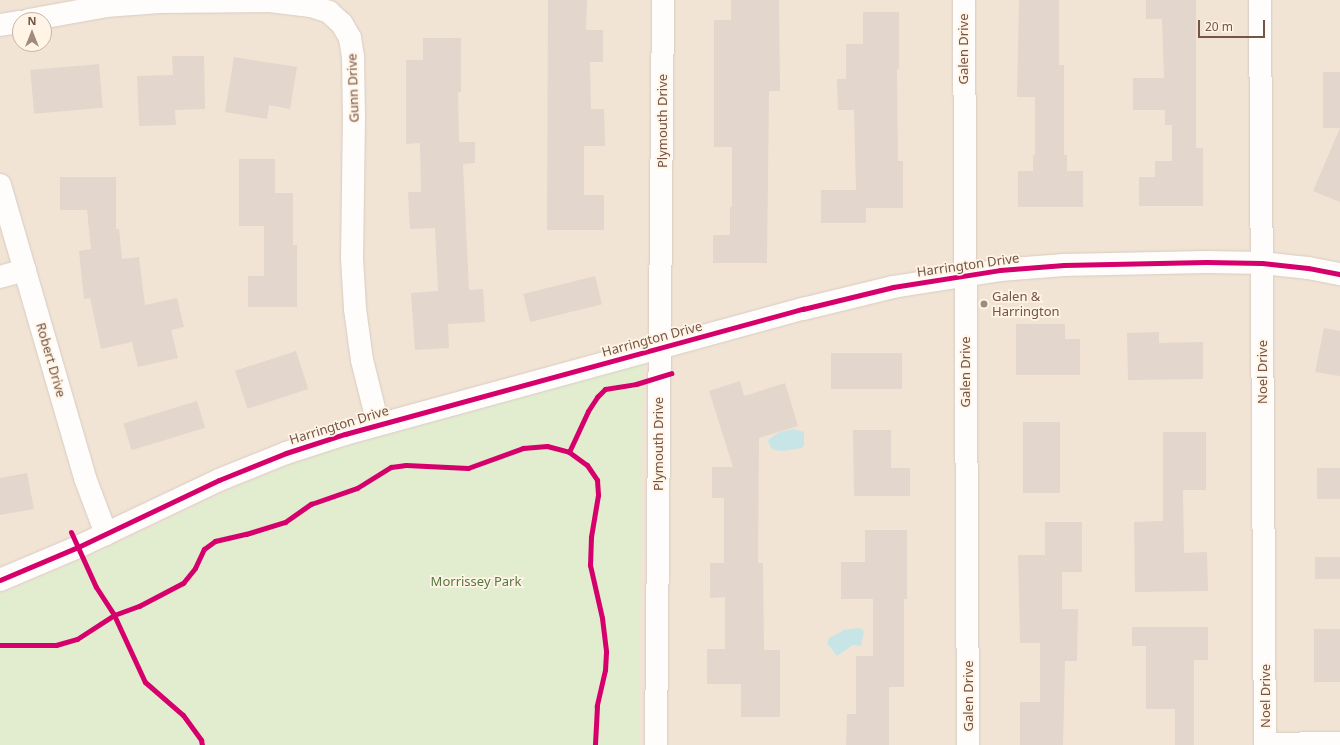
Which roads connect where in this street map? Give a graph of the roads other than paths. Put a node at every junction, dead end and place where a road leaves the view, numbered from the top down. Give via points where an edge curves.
1 (663, 0) edge
2 (964, 0) edge
3 (1260, 0) edge
4 (52, 16) edge
5 (12, 23) edge
6 (0, 25) edge
7 (0, 185) edge
8 (1262, 263) junction
9 (25, 270) junction
10 (1340, 274) edge
11 (964, 275) junction
12 (0, 277) edge
13 (659, 349) junction
14 (378, 424) junction
15 (106, 534) junction
16 (0, 580) edge
17 (1340, 743) edge
18 (1265, 744) edge
19 (656, 745) edge
20 (968, 745) edge

1 - 13 street, Plymouth Drive
2 - 11 street, Galen Drive
3 - 8 street, Noel Drive
4 - 14 street, Gunn Drive via 106,6 159,2 270,1 311,6 329,12 342,24 350,38 353,56 352,258 355,309 362,360
5 - 6 street
7 - 9 street, Robert Drive
8 - 10 street, Harrington Drive
8 - 11 street, Harrington Drive via 1064,265
8 - 18 street, Noel Drive
9 - 12 street
9 - 15 street, Robert Drive via 85,478
11 - 13 street, Harrington Drive via 893,287
11 - 20 street, Galen Drive
13 - 14 street, Harrington Drive
13 - 19 street, Plymouth Drive
14 - 15 street, Harrington Drive via 219,480
15 - 16 street, Harrington Drive
17 - 18 street

